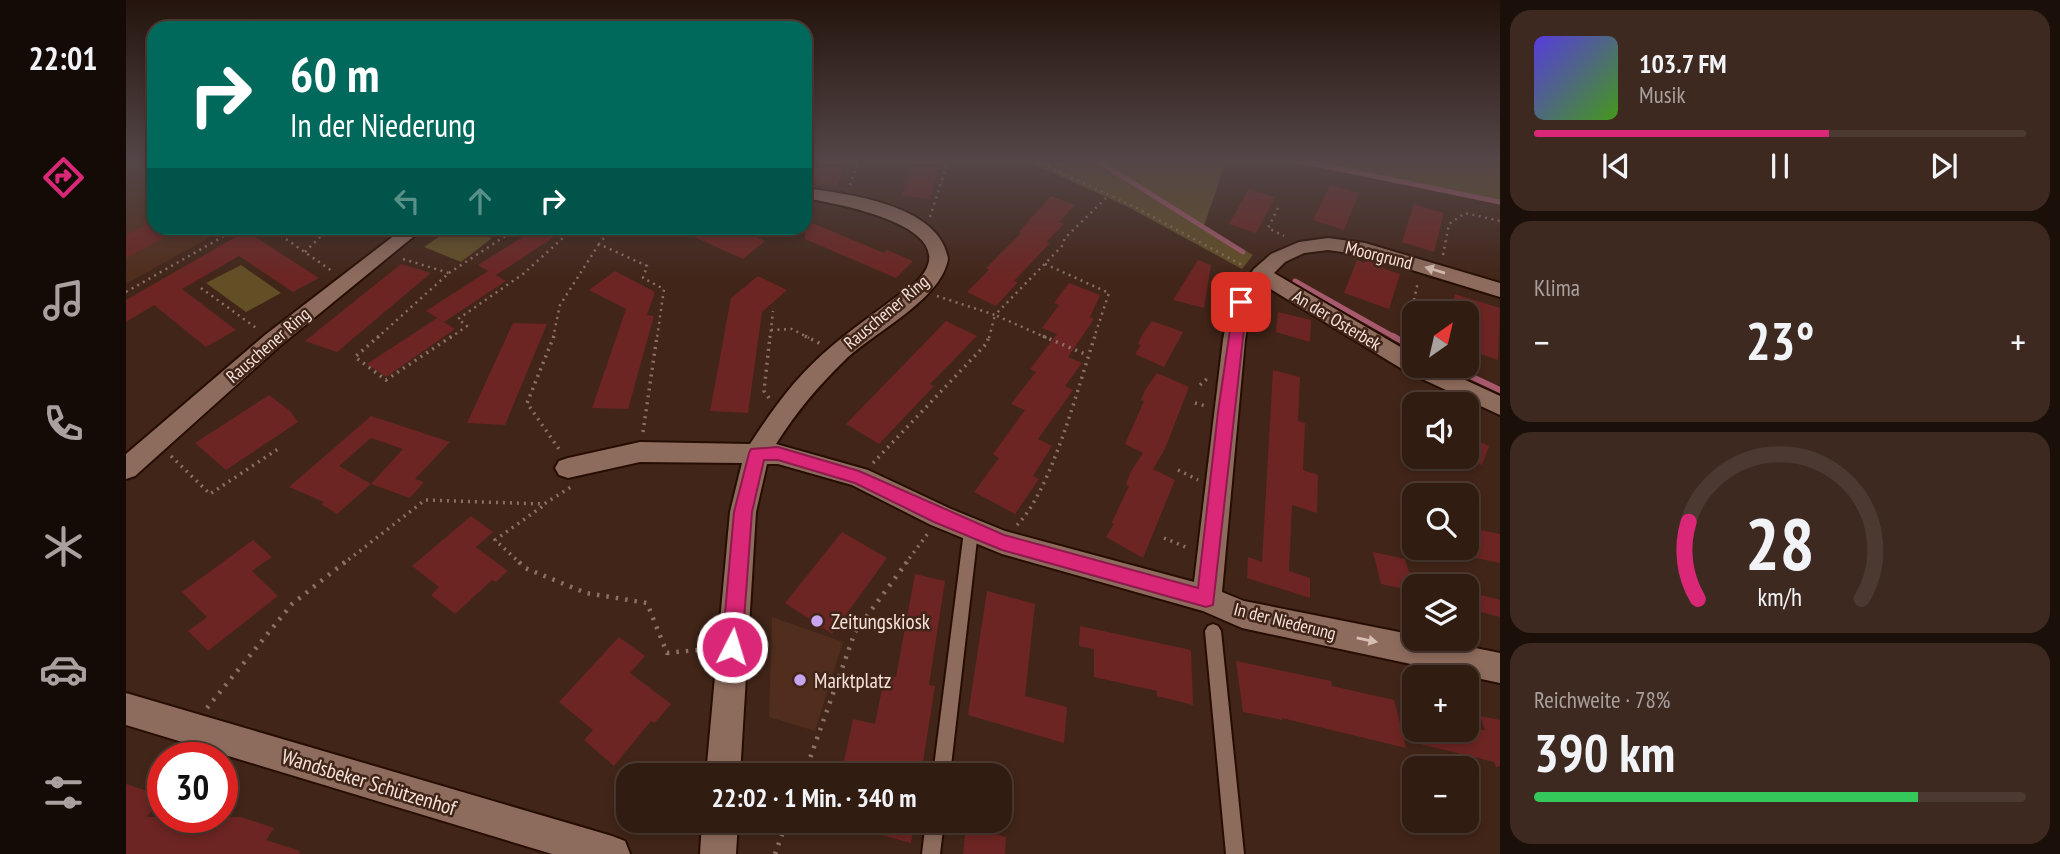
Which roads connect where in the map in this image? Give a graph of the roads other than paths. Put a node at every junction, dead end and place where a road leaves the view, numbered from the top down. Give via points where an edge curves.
1 (848, 201) edge
2 (405, 235) edge
3 (1261, 274) junction
4 (1500, 290) edge
5 (1402, 358) edge
6 (1441, 378) edge
7 (1500, 406) edge
8 (757, 453) junction
9 (126, 469) edge
10 (572, 476) road end
11 (971, 531) junction
12 (1206, 599) junction
13 (1213, 631) dead end
14 (1500, 668) edge
15 (126, 709) edge
16 (724, 763) edge
17 (942, 763) edge
18 (719, 833) edge
19 (934, 833) edge
20 (612, 854) edge
21 (718, 854) edge
22 (931, 854) edge
23 (1235, 854) edge

1 - 8 street, Rauschener Ring via 899,216 918,227 932,238 939,255 937,266 929,282 839,352 792,399
2 - 9 street, Rauschener Ring via 273,340
4 -> 3 street, Moorgrund via 1365,249 1328,244 1278,258
3 - 5 street, An der Osterbek
3 - 12 street, Moorgrund via 1241,302 1236,328
6 - 7 street, An der Osterbek
8 - 10 street via 640,452
8 - 11 street, In der Niederung via 778,454 859,477
8 - 16 street, Rauschener Ring via 743,512
11 - 12 street, In der Niederung
11 - 17 lane
12 -> 14 street, In der Niederung via 1242,614
13 - 23 lane
15 - 20 street, Wandsbeker Schützenhof
18 - 21 street
19 - 22 lane

